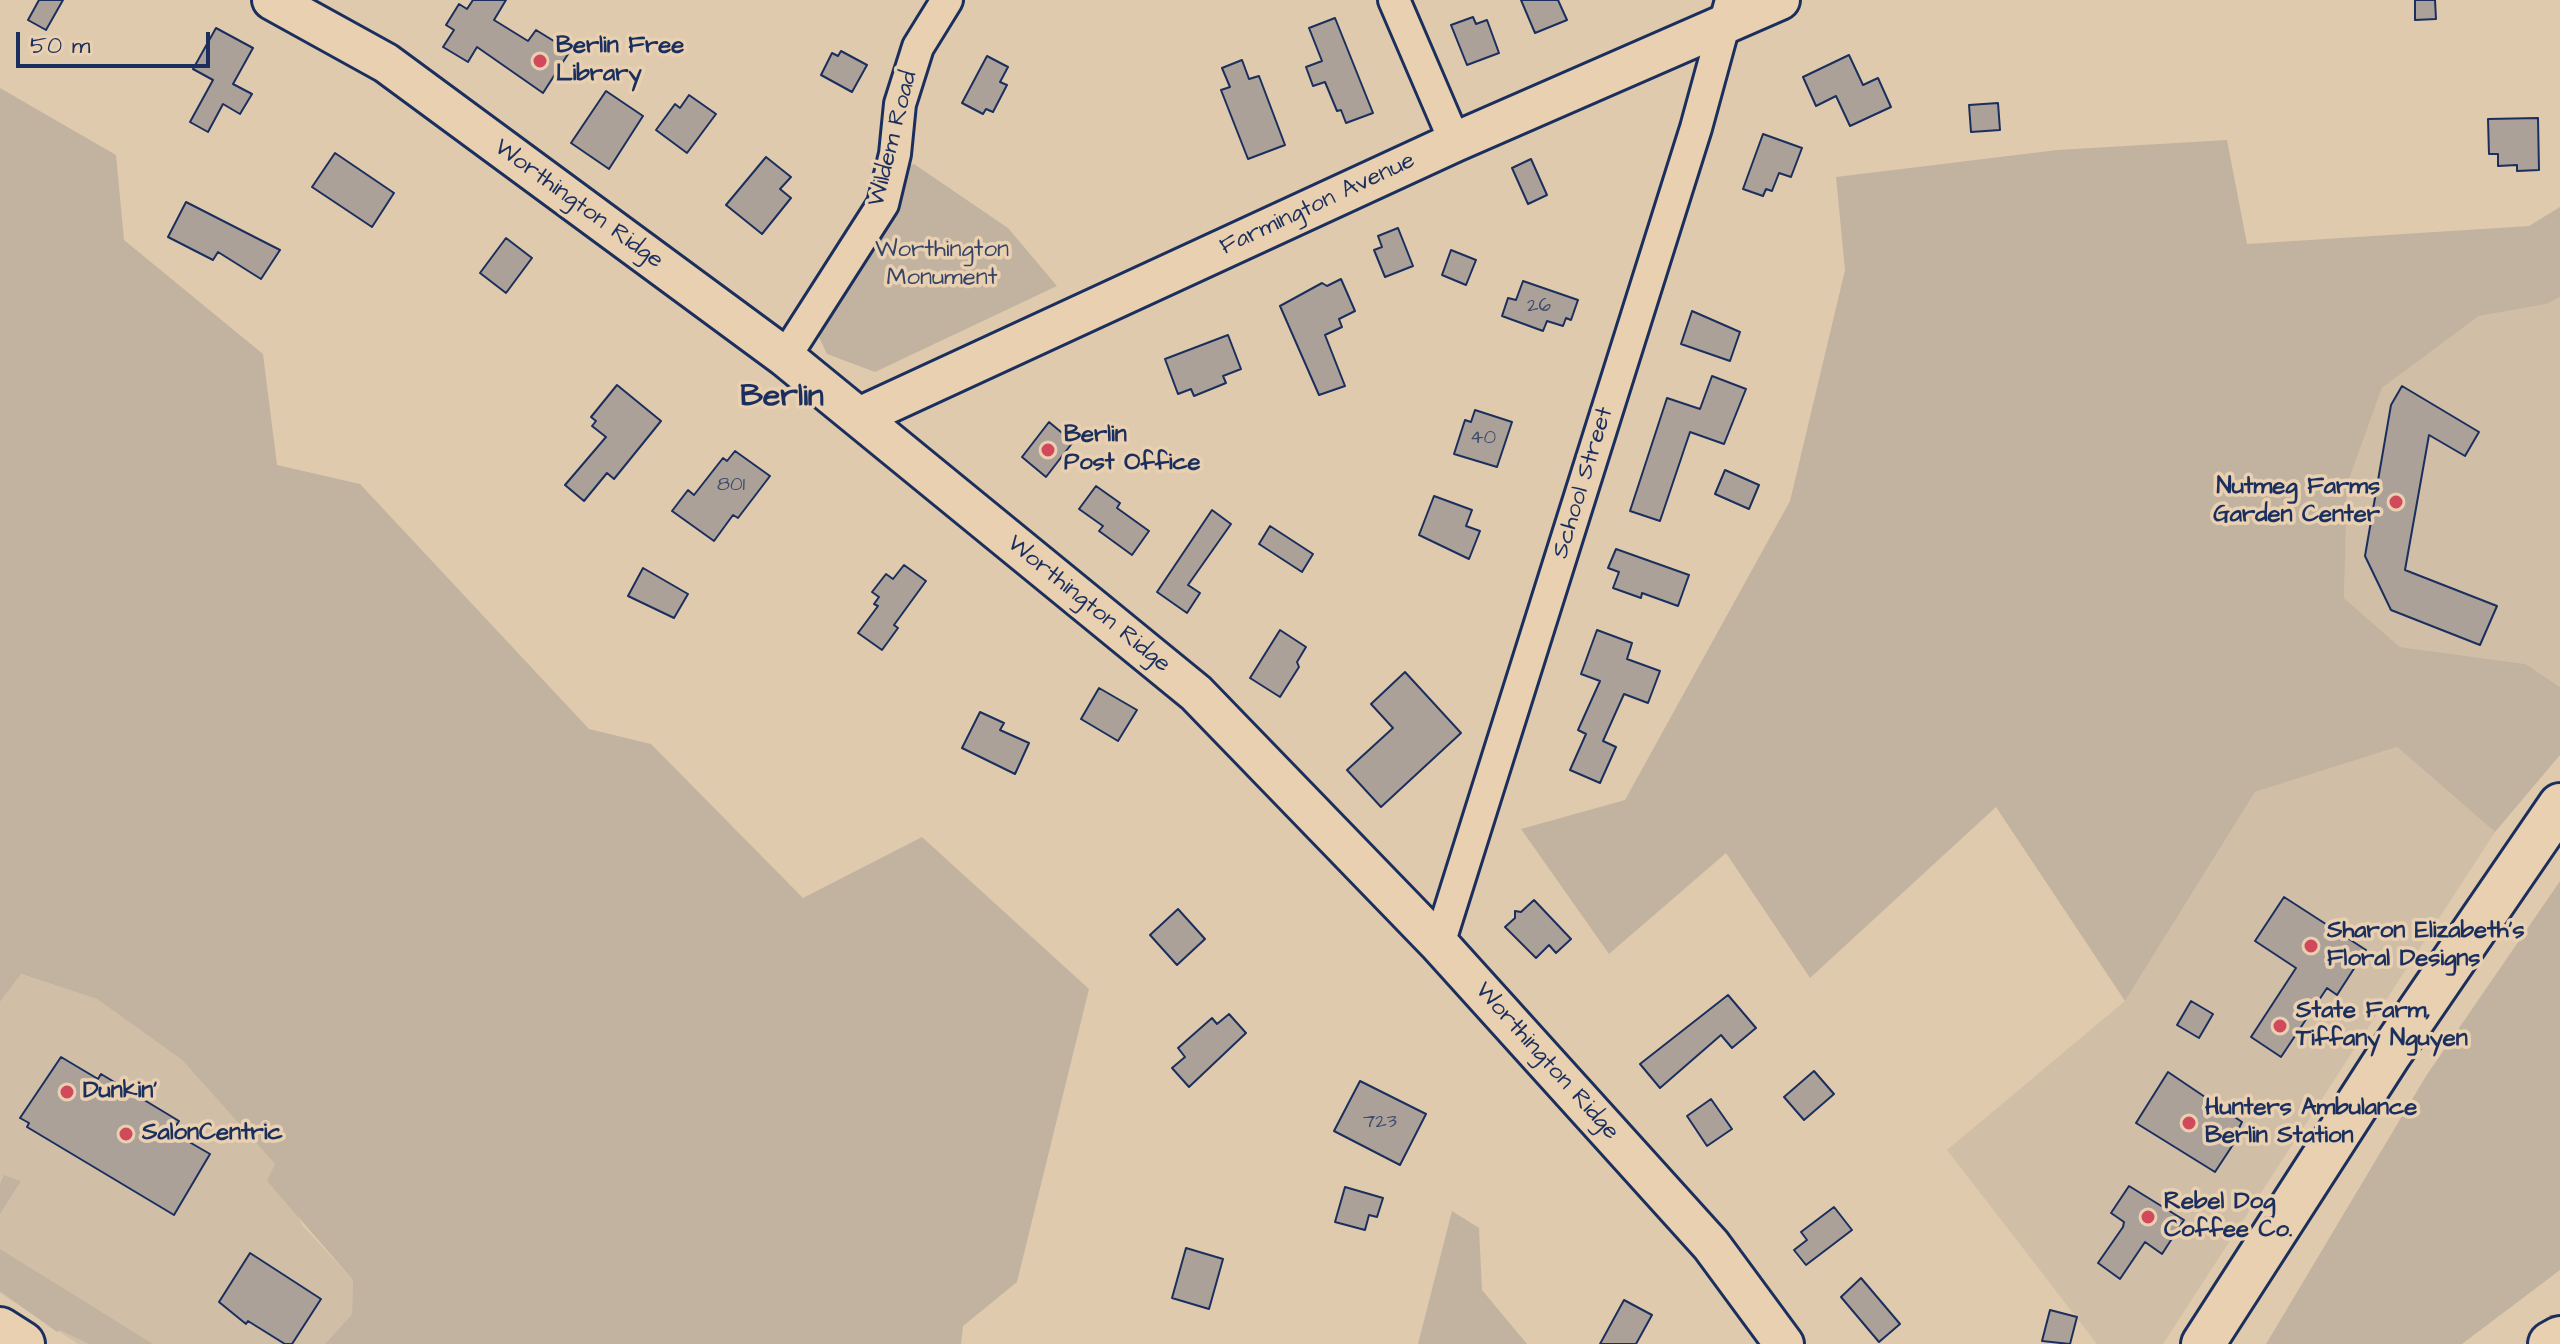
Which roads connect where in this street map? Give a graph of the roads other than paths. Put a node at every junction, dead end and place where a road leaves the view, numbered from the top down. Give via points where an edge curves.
1 (272, 0) edge
2 (947, 0) edge
3 (1394, 0) edge
4 (1780, 0) edge
5 (1728, 11) edge
6 (1455, 142) junction
7 (785, 357) junction
8 (859, 417) junction
9 (2560, 805) edge
10 (1439, 944) junction
11 (0, 1330) edge
12 (2560, 1339) edge
13 (22, 1344) edge
14 (1784, 1344) edge
15 (2203, 1344) edge
16 (2551, 1344) edge

1 - 7 street, Worthington Ridge via 386,63
2 - 7 street, Wildem Road via 918,47 904,90 883,204
3 - 6 street
4 - 5 street, Farmington Avenue
5 - 6 street, Farmington Avenue
5 - 10 street, School Street via 1696,128
6 - 8 street, Farmington Avenue
7 - 8 street, Worthington Ridge
8 - 10 street, Worthington Ridge via 1196,693
9 - 15 main road via 2389,1055
10 - 14 street, Worthington Ridge via 1711,1245
11 - 13 highway
12 - 16 highway

